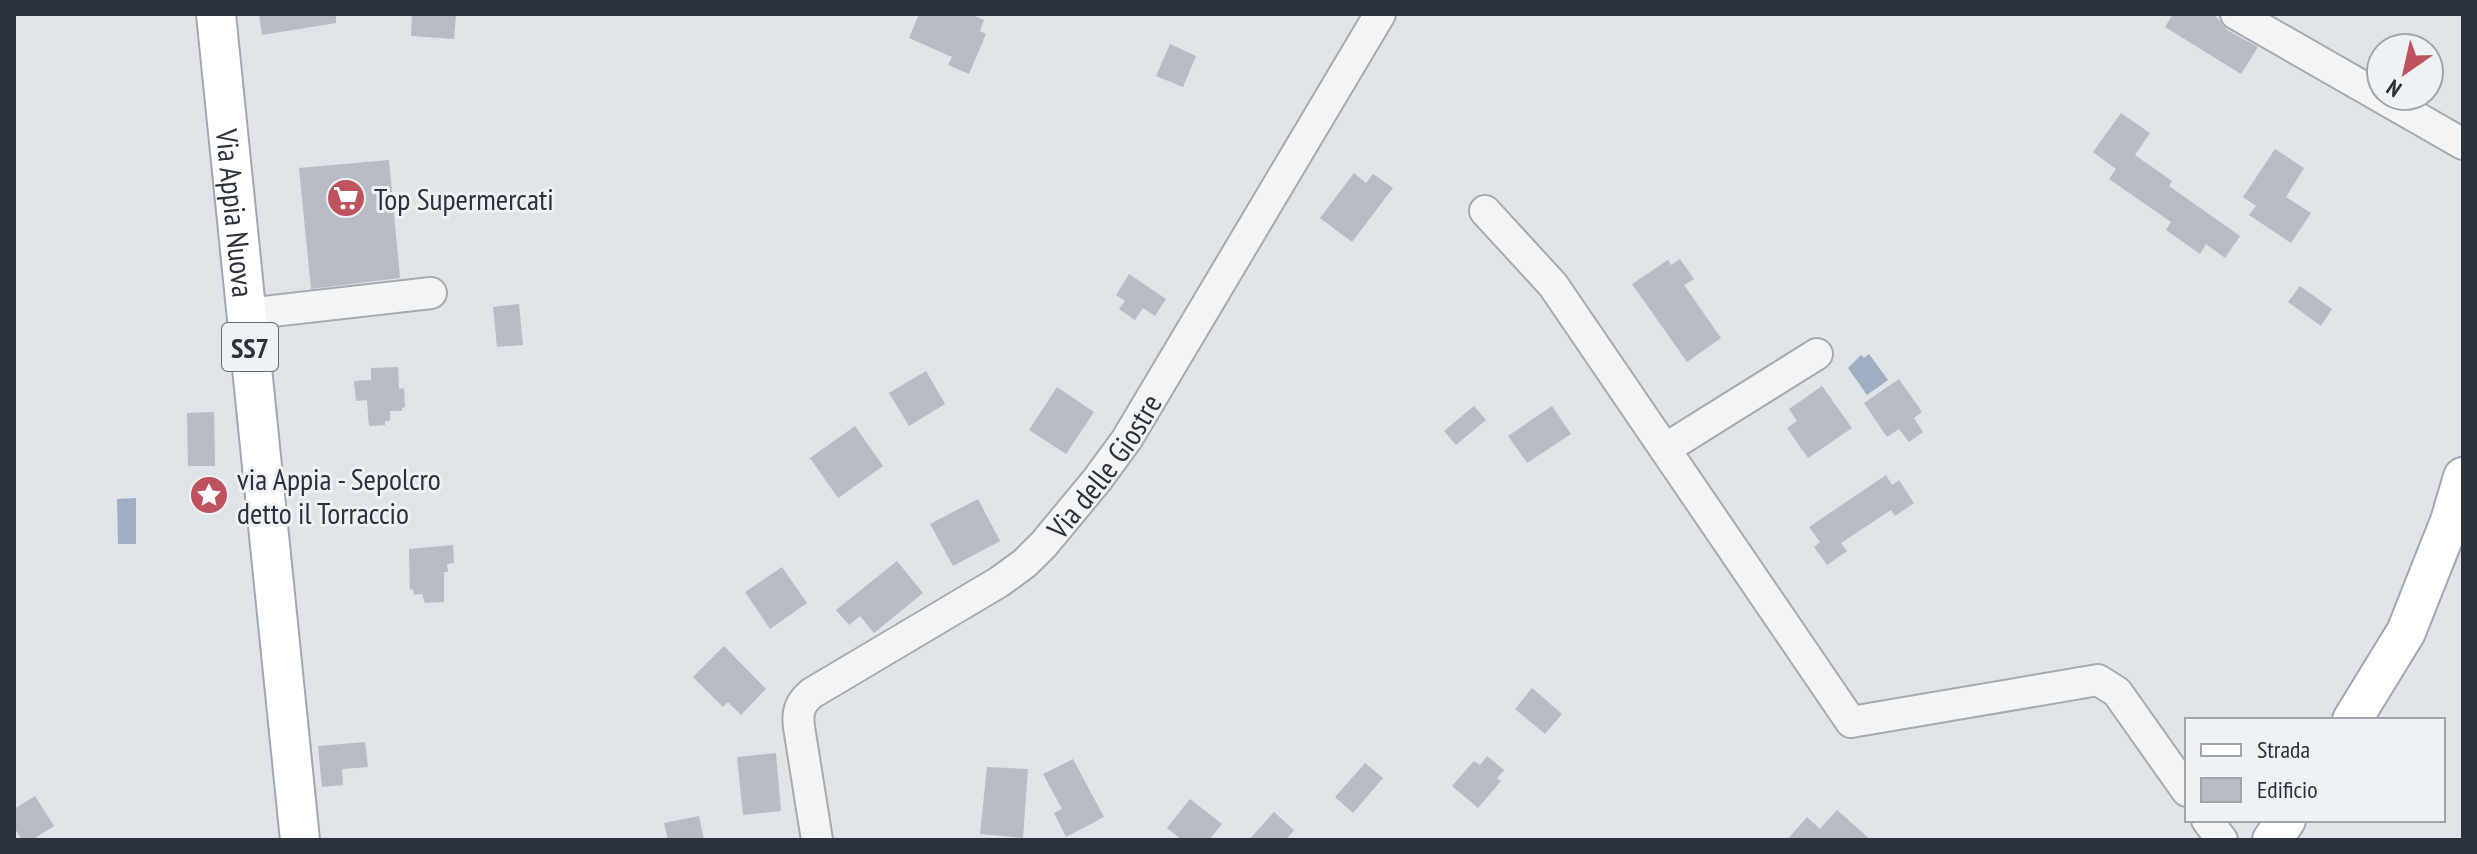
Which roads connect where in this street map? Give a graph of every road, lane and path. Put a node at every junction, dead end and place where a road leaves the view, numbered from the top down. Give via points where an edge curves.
1 (195, 14) edge
2 (216, 14) edge
3 (1380, 14) edge
4 (2236, 14) edge
5 (2463, 144) edge
6 (1485, 211) dead end
7 (431, 293) dead end
8 (247, 314) junction
9 (1817, 354) dead end
10 (1665, 449) junction
11 (2463, 477) edge
12 (2353, 718) edge
13 (2185, 788) edge
14 (2208, 822) edge
15 (276, 840) edge
16 (300, 840) edge
17 (817, 840) edge
18 (2222, 840) edge

1 - 15 main road, Via Appia Nuova / SS7
2 - 8 main road, Via Appia Nuova / SS7
3 - 17 street, Via delle Giostre via 1142,416 1050,537 1005,578 804,701 799,727
4 - 5 street
6 - 10 street via 1553,285
7 - 8 street
8 - 16 main road, Via Appia Nuova / SS7
9 - 10 street
10 - 13 street via 1851,722 2098,680 2117,692
11 - 12 main road via 2406,632
14 - 18 street

